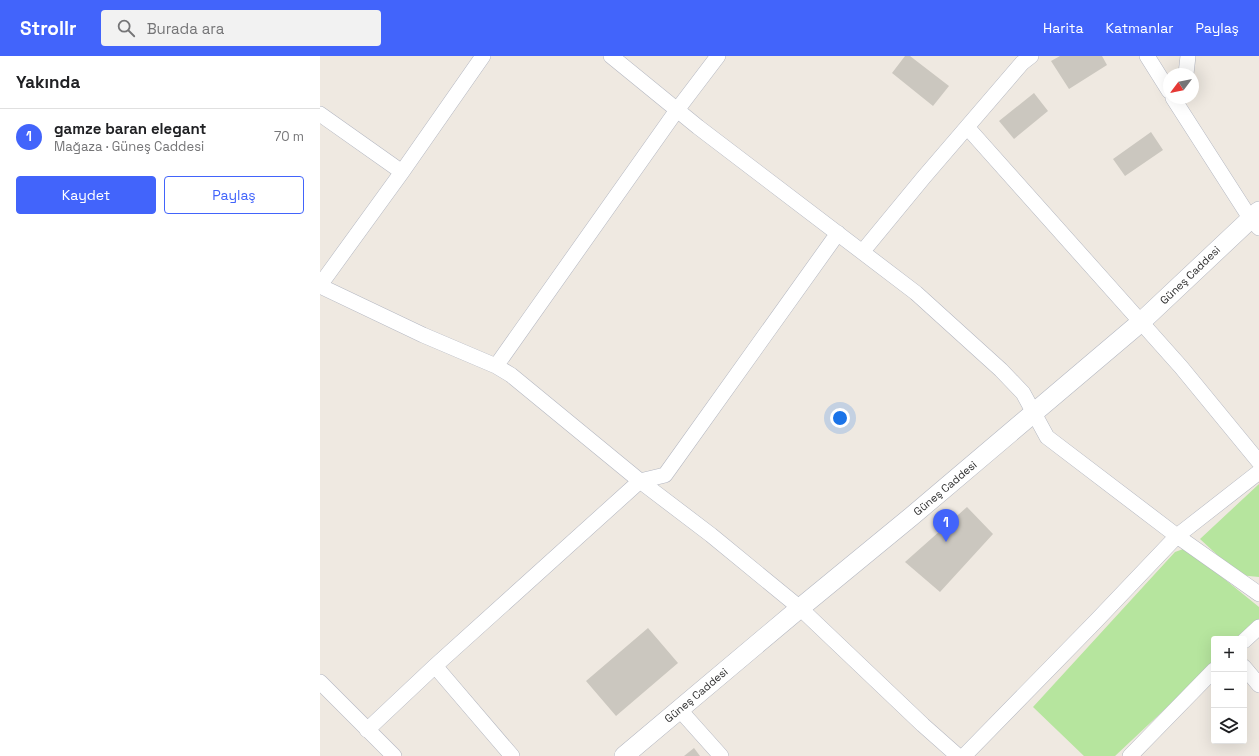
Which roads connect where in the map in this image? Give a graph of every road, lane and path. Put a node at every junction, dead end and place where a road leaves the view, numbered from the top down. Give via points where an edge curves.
1 (483, 56) edge
2 (611, 56) edge
3 (718, 56) edge
4 (1031, 56) edge
5 (1147, 56) edge
6 (1188, 56) edge
7 (1187, 68) edge
8 (1163, 81) edge
9 (1182, 105) edge
10 (677, 110) junction
11 (320, 114) edge
12 (967, 127) junction
13 (402, 172) junction
14 (1256, 219) edge
15 (838, 233) junction
16 (863, 251) junction
17 (320, 286) edge
18 (1141, 322) junction
19 (496, 366) junction
20 (1034, 413) junction
21 (1259, 462) edge
22 (1259, 472) edge
23 (640, 481) junction
24 (1177, 536) junction
25 (1259, 594) edge
26 (800, 608) junction
27 (1259, 627) edge
28 (1247, 638) edge
29 (435, 666) junction
30 (1247, 671) edge
31 (1212, 672) edge
32 (320, 682) edge
33 (1259, 685) edge
34 (679, 709) junction
35 (367, 730) junction
36 (394, 756) edge
37 (512, 756) edge
38 (624, 756) edge
39 (721, 756) edge
40 (958, 756) edge
41 (964, 756) edge
42 (1130, 756) edge

1 - 13 street
2 - 10 street
3 - 10 street
4 - 12 street
5 - 8 street
6 - 7 street
9 - 14 street
10 - 15 street
10 - 19 street
11 - 13 street
12 - 16 street
12 - 18 street
13 - 17 street
14 - 18 street, Güneş Caddesi
15 - 16 street
15 - 23 street via 665,475
16 - 20 street via 916,293 1001,370 1023,393
17 - 19 street
18 - 20 street, Güneş Caddesi
18 - 21 street
19 - 23 street
20 - 24 street via 1047,437
20 - 26 street, Güneş Caddesi
22 - 24 street
23 - 26 street
23 - 29 street
24 - 25 street
24 - 41 street
26 - 34 street, Güneş Caddesi
26 - 40 street
27 - 28 street
29 - 35 street
29 - 37 street
30 - 33 street
31 - 42 street
32 - 35 street
34 - 38 street, Güneş Caddesi
34 - 39 street
35 - 36 street

